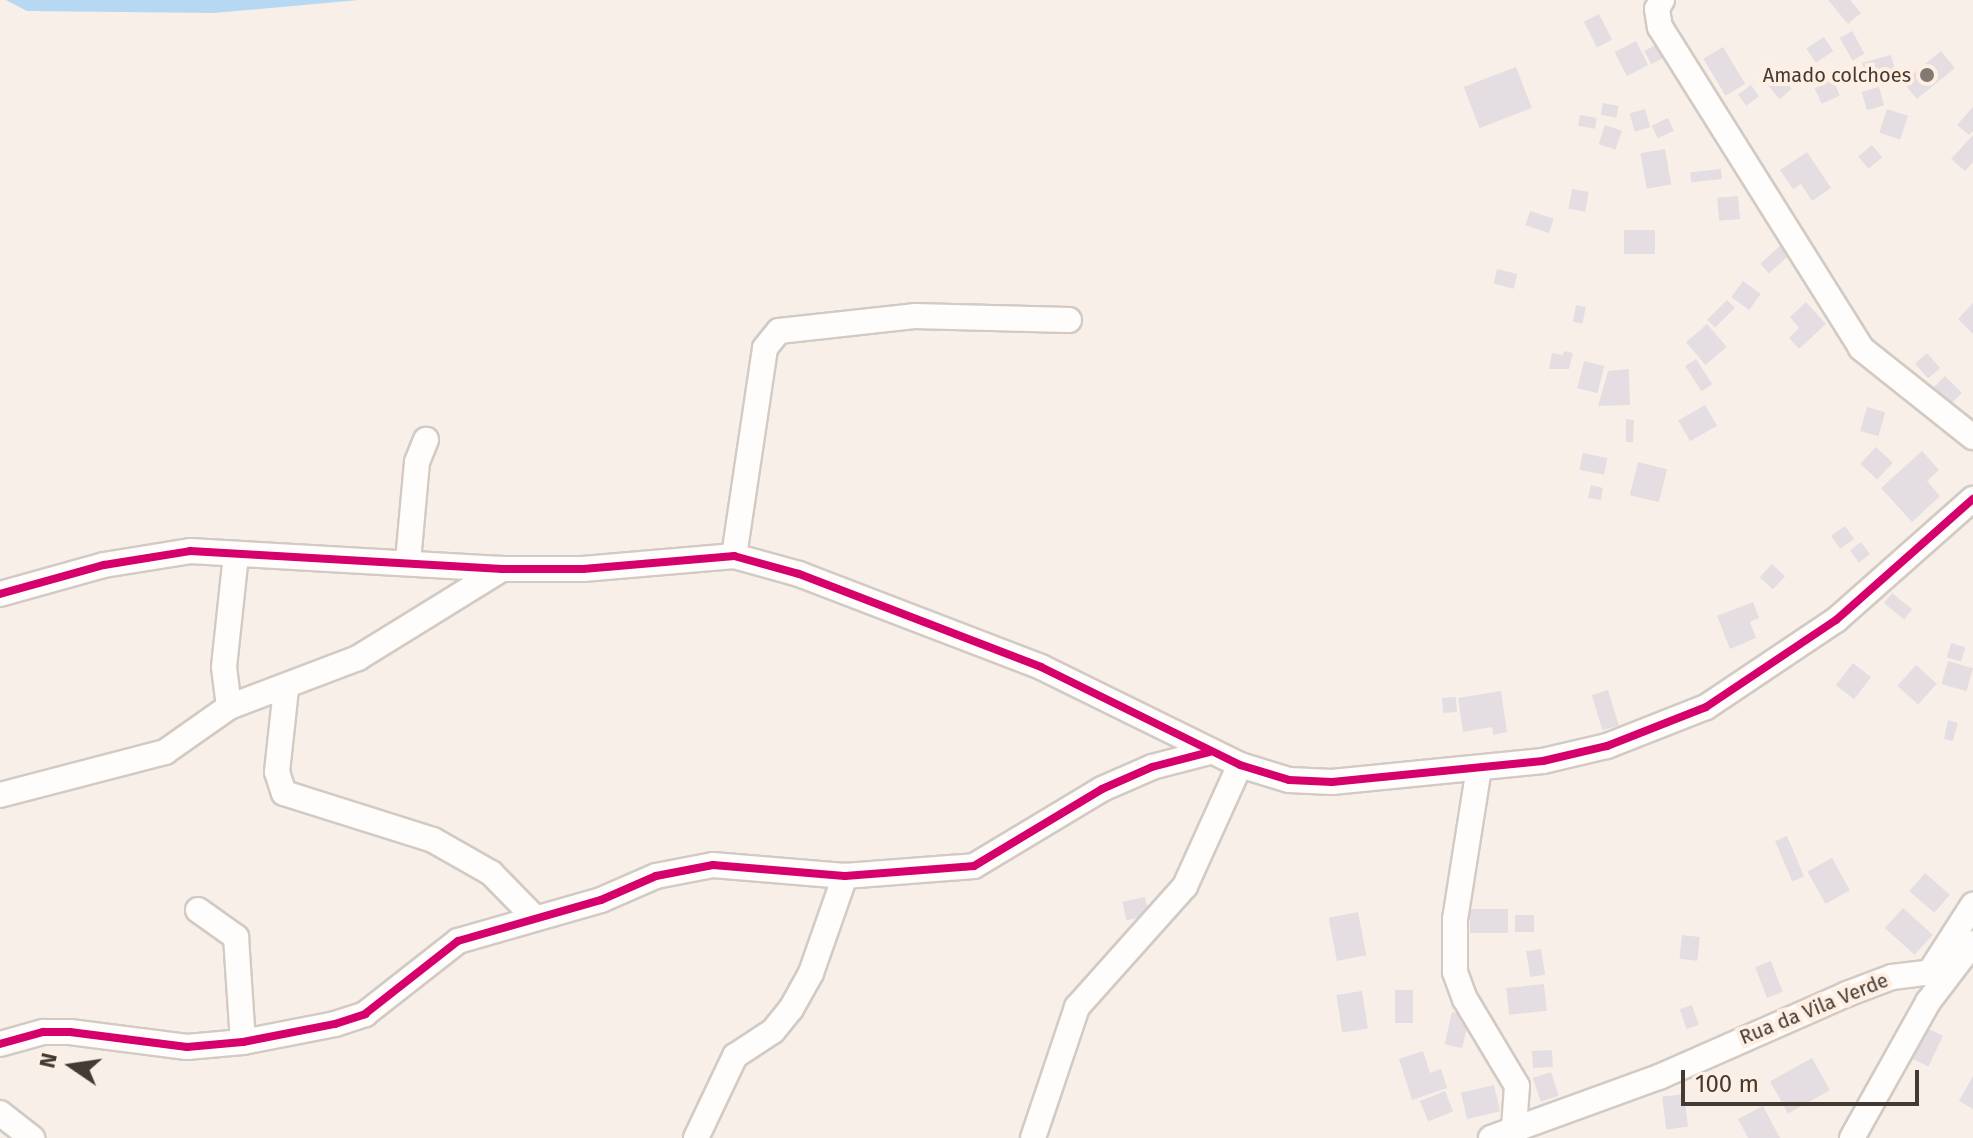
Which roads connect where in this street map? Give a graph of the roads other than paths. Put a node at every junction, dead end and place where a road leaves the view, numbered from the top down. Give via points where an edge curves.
1 (1662, 0) edge
2 (1069, 320) dead end
3 (1973, 437) edge
4 (426, 440) dead end
5 (1973, 499) edge
6 (236, 554) junction
7 (734, 556) junction
8 (408, 561) junction
9 (502, 569) junction
10 (0, 594) edge
11 (286, 689) junction
12 (229, 707) junction
13 (1209, 752) junction
14 (1240, 765) junction
15 (1479, 768) junction
16 (0, 795) edge
17 (845, 876) junction
18 (1973, 905) edge
19 (198, 910) dead end
20 (535, 918) junction
21 (1973, 943) edge
22 (1930, 972) junction
23 (1928, 1002) junction
24 (243, 1042) junction
25 (0, 1044) edge
26 (0, 1113) edge
27 (1514, 1128) junction
28 (32, 1138) edge
29 (696, 1138) edge
30 (1033, 1138) edge
31 (1491, 1138) edge
32 (1852, 1138) edge

1 - 3 street via 1657,9 1660,27 1861,348
2 - 7 street via 914,316 779,331 765,348
4 - 8 street via 417,462
5 - 15 street via 1836,620 1706,707 1607,746
6 - 8 street
6 - 10 street via 158,555
6 - 12 street via 224,667
7 - 9 street via 583,569
7 - 13 street via 799,574 1041,667
8 - 9 street
9 - 11 street via 358,658
11 - 12 street
11 - 20 street via 277,772 284,793 433,840 491,873
12 - 16 street via 144,761
13 - 14 street
13 - 17 street via 1152,767 1102,789 974,866
14 - 15 street via 1289,780 1332,782
14 - 30 street via 1185,886 1077,1007
15 - 27 street via 1455,919 1455,972 1465,999 1517,1086
17 - 20 street via 713,865 656,876 601,900
17 - 29 street via 811,973 791,1009 773,1031 735,1056
18 - 22 street
19 - 24 street via 236,937
20 - 24 street via 458,941 365,1014
21 - 23 street
22 - 23 street
22 - 27 street, Rua da Vila Verde via 1892,977 1659,1077
23 - 32 street
24 - 25 street via 187,1047 43,1032
26 - 28 street
27 - 31 street, Rua da Vila Verde

